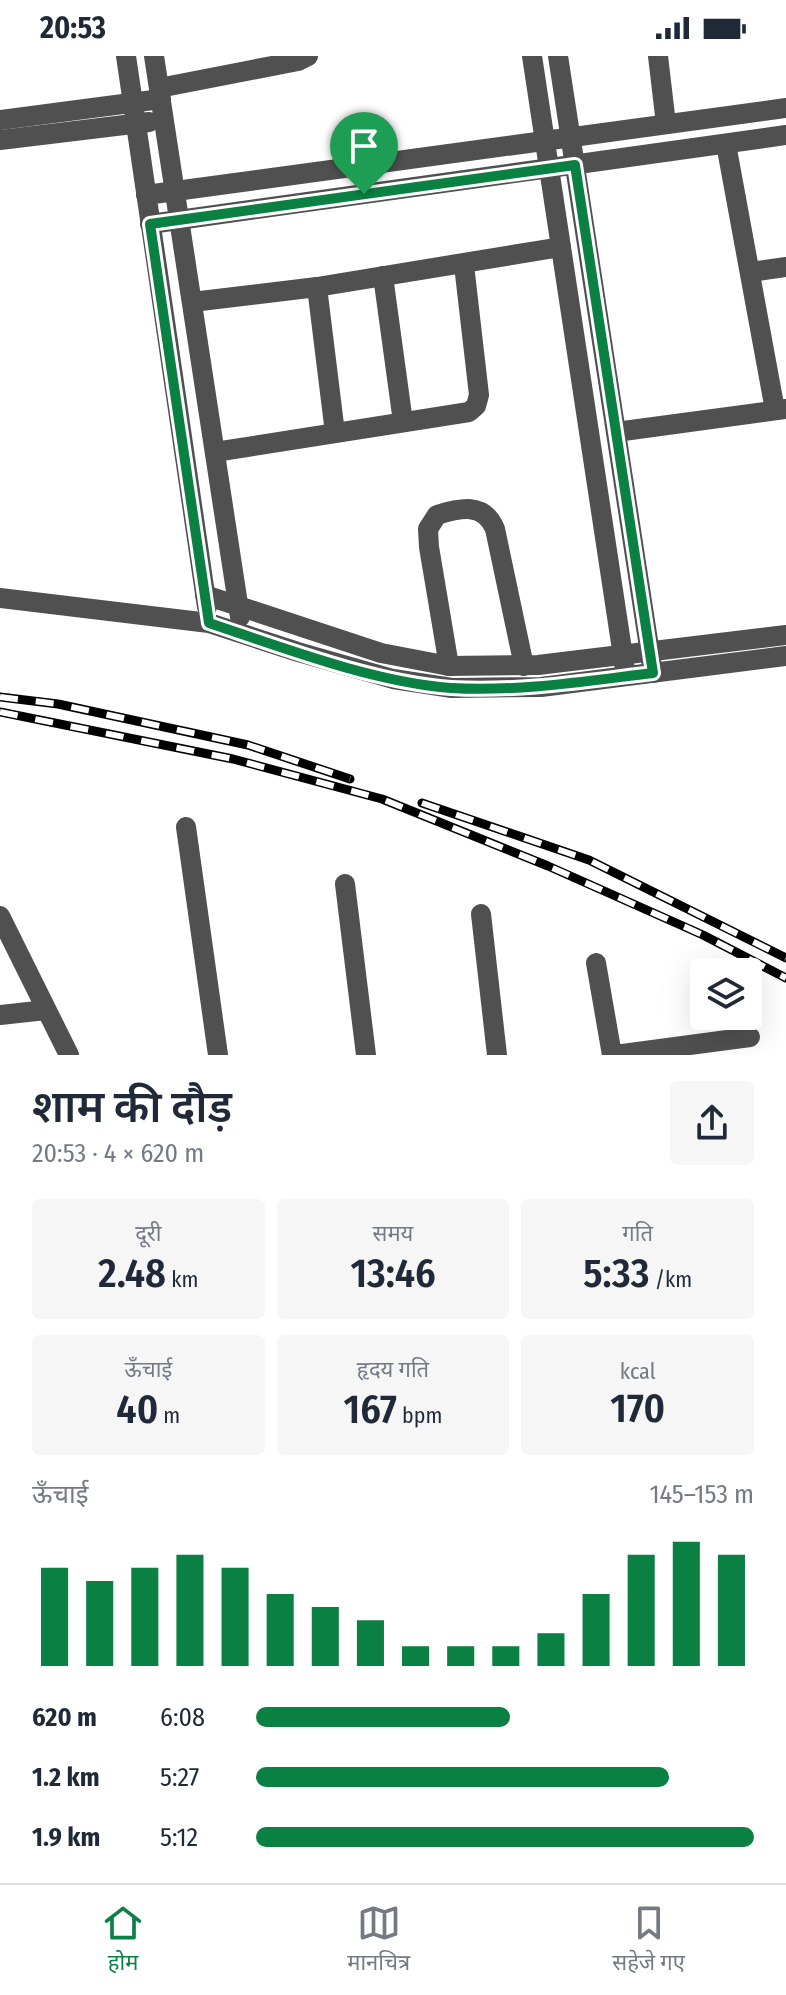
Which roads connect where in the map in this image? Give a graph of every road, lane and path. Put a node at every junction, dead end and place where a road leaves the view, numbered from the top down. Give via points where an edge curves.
1 (126, 56) edge
2 (154, 56) edge
3 (308, 56) edge
4 (532, 56) edge
5 (558, 56) edge
6 (658, 56) edge
7 (160, 93) junction
8 (133, 102) junction
9 (786, 108) edge
10 (0, 120) edge
11 (165, 120) junction
12 (136, 124) junction
13 (666, 124) junction
14 (786, 135) edge
15 (570, 137) junction
16 (0, 140) edge
17 (545, 141) junction
18 (726, 144) junction
19 (575, 165) junction
20 (549, 168) junction
21 (175, 191) junction
22 (146, 195) junction
23 (180, 220) junction
24 (150, 224) junction
25 (561, 247) junction
26 (464, 265) junction
27 (786, 267) edge
28 (750, 272) junction
29 (383, 276) junction
30 (317, 287) junction
31 (192, 302) junction
32 (780, 409) edge
33 (403, 422) junction
34 (616, 432) junction
35 (335, 433) junction
36 (215, 452) junction
37 (205, 595) junction
38 (0, 598) edge
39 (238, 606) junction
40 (209, 623) junction
41 (243, 634) junction
42 (786, 635) edge
43 (650, 652) junction
44 (622, 655) junction
45 (786, 656) edge
46 (449, 666) junction
47 (524, 666) junction
48 (653, 673) junction
49 (626, 676) junction
50 (186, 827) dead end
51 (345, 884) dead end
52 (481, 914) dead end
53 (0, 916) edge
54 (9, 955) edge
55 (596, 963) dead end
56 (46, 1010) junction
57 (0, 1015) edge
58 (750, 1037) dead end
59 (69, 1055) edge
60 (218, 1055) edge
61 (366, 1055) edge
62 (497, 1055) edge
63 (614, 1055) edge

1 - 8 street
2 - 7 street
3 - 7 street
4 - 17 street
5 - 15 street
6 - 13 street
7 - 8 street
7 - 11 street
8 - 10 street
8 - 12 street
9 - 13 street
11 - 12 street
11 - 21 street
12 - 16 street
12 - 22 street
13 - 15 street
14 - 18 street
15 - 17 street
15 - 19 street
17 - 20 street
17 - 21 street
18 - 19 street
18 - 28 street
19 - 20 street
19 - 34 street
20 - 23 street
20 - 25 street
21 - 22 street
21 - 23 street
22 - 24 street
23 - 24 street
23 - 31 street
24 - 37 street
25 - 26 street
25 - 44 street
26 - 29 street
26 - 33 street via 476,406 469,412
27 - 28 street
28 - 32 street
29 - 30 street
29 - 33 street
30 - 31 street
30 - 35 street
31 - 36 street
32 - 34 street
33 - 35 street
34 - 43 street
35 - 36 street
36 - 39 street
37 - 39 street
37 - 40 street
38 - 40 street
39 - 41 street
39 - 46 street via 381,653
40 - 41 street
41 - 49 street via 393,679 452,688 541,687
42 - 43 street
43 - 44 street
43 - 48 street
44 - 47 street
44 - 49 street
45 - 48 street
46 - 47 street
46 - 47 street via 428,529 437,515 467,509 484,512 495,529
48 - 49 street
50 - 60 street
51 - 61 street
52 - 62 street
53 - 54 street
54 - 56 street
55 - 63 street
56 - 57 street
56 - 59 street
58 - 63 street

